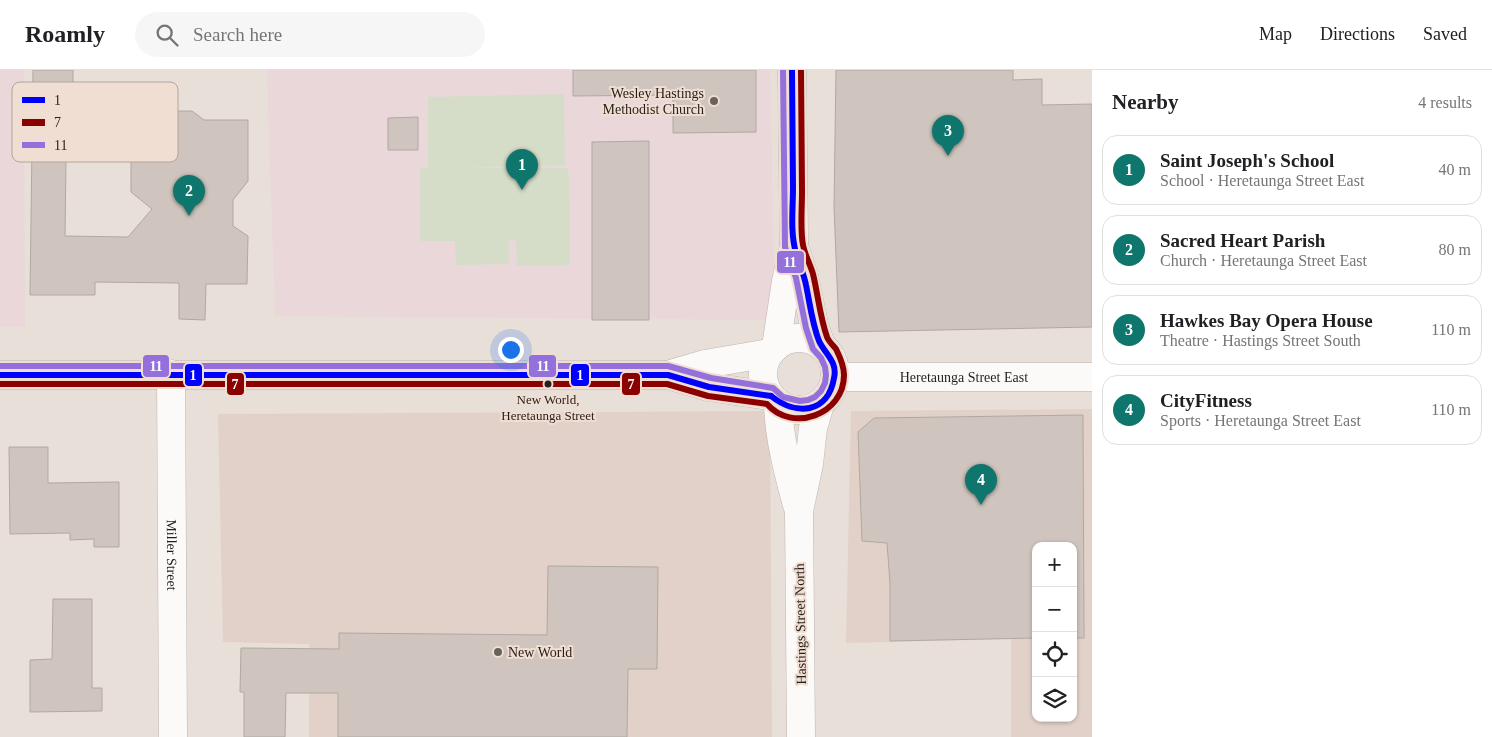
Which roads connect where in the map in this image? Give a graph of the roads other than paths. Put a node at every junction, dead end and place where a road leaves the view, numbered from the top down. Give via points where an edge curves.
1 (792, 70) edge
2 (794, 246) junction
3 (821, 345) junction
4 (773, 350) junction
5 (171, 374) junction
6 (835, 374) junction
7 (0, 375) edge
8 (668, 375) junction
9 (1092, 377) edge
10 (774, 400) junction
11 (820, 404) junction
12 (798, 511) junction
13 (173, 737) edge
14 (801, 737) edge

1 - 2 main road
2 - 3 main road
2 - 4 main road
3 - 4 main road via 796,338
3 - 6 main road via 828,353
4 - 8 main road
4 - 10 main road via 764,365 763,377
5 - 7 main road
5 - 8 main road
5 - 13 main road, Miller Street
6 - 9 main road, Heretaunga Street East via 848,377
6 - 11 main road via 833,386
8 - 10 main road
10 - 11 main road via 800,410
10 - 12 main road, Hastings Street North
11 - 12 main road, Hastings Street North
12 - 14 main road, Hastings Street North

